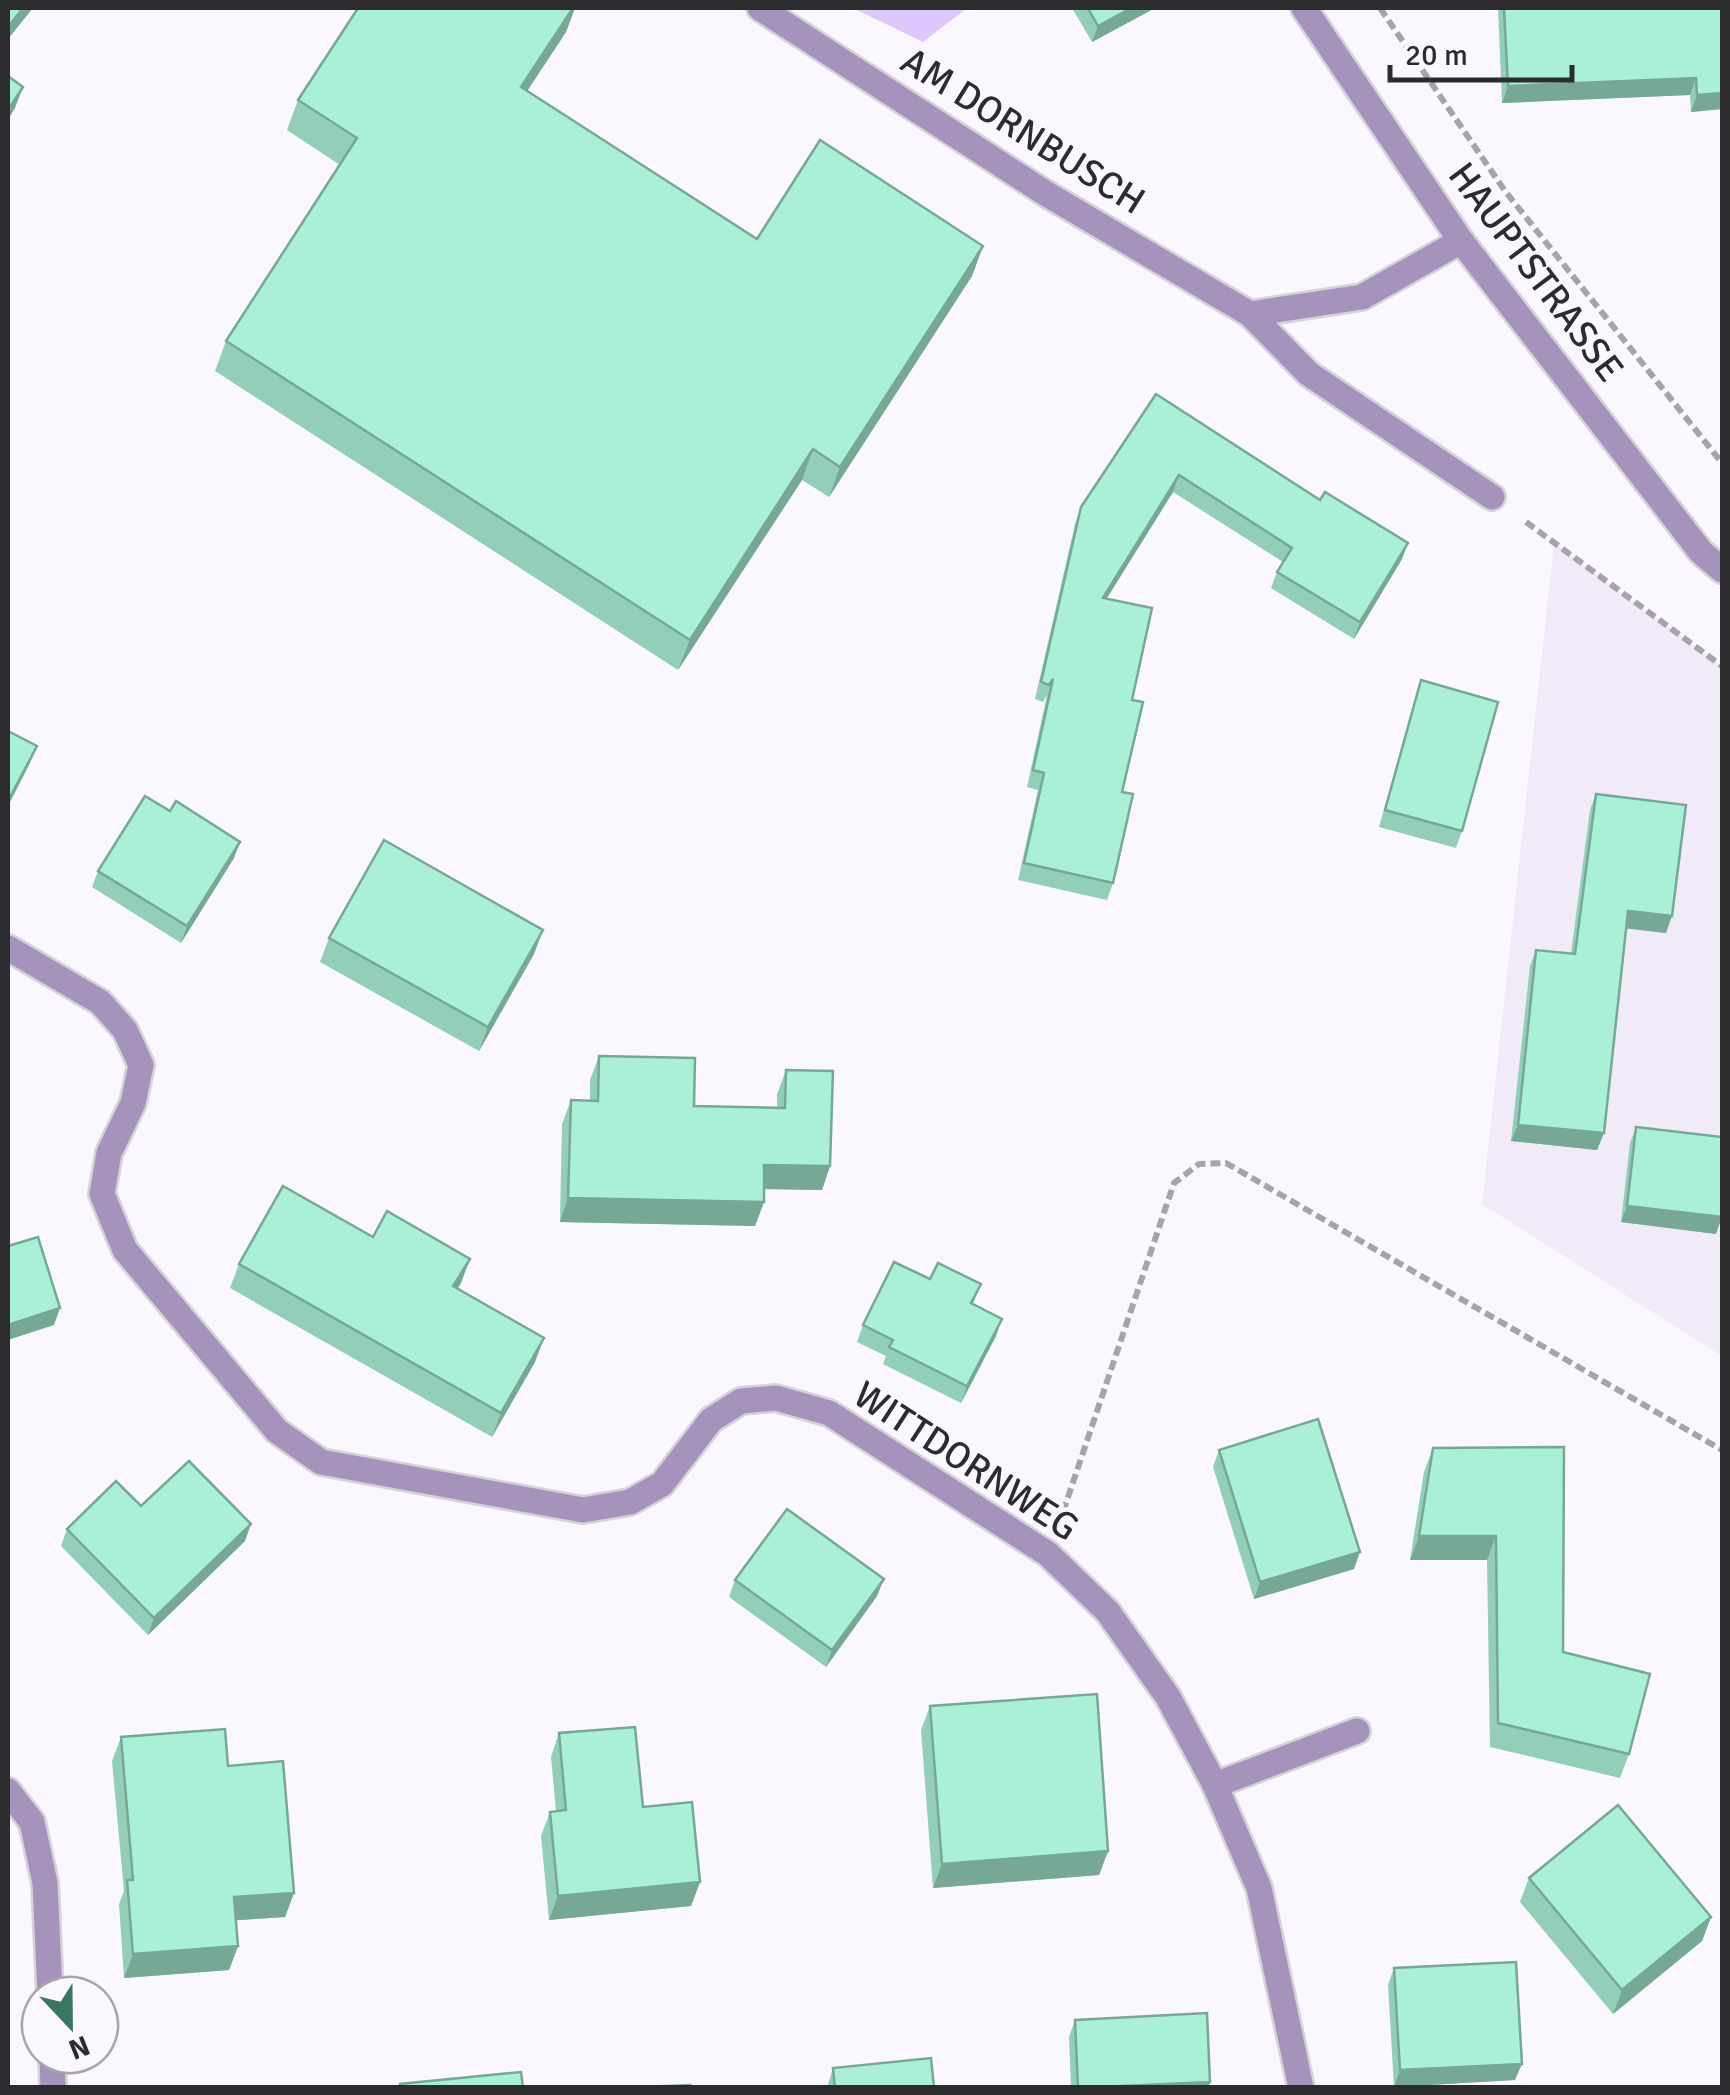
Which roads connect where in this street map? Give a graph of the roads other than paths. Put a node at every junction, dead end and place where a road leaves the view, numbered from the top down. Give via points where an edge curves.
1 (760, 8) edge
2 (1304, 8) edge
3 (1461, 240) junction
4 (1250, 314) junction
5 (1492, 497) road end
6 (1722, 570) edge
7 (8, 948) edge
8 (1357, 1731) dead end
9 (1215, 1785) junction
10 (8, 1791) edge
11 (49, 1975) edge
12 (1301, 2088) edge

1 - 4 street, AM DORNBUSCH via 1045,193
2 - 3 street, HAUPTSTRASSE
3 - 4 street via 1362,297
3 - 6 street, HAUPTSTRASSE via 1701,552
4 - 5 street, AM DORNBUSCH via 1309,374
7 - 9 street, WITTDORNWEG via 100,1002 125,1030 141,1064 133,1103 109,1153 102,1194 125,1250 277,1431 321,1462 583,1510 630,1502 662,1484 711,1420 741,1401 776,1398 830,1412 1048,1554 1108,1612 1168,1697
8 - 9 street
9 - 12 street, WITTDORNWEG via 1259,1888
10 - 11 street via 32,1822 45,1883

